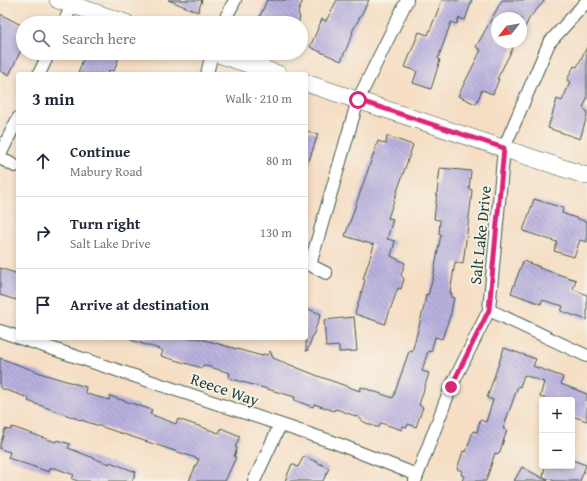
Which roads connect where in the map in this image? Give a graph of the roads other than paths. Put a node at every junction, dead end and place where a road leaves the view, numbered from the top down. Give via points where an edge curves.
1 (235, 0) edge
2 (407, 0) edge
3 (587, 1) edge
4 (68, 2) edge
5 (65, 16) edge
6 (107, 16) edge
7 (227, 16) edge
8 (46, 60) edge
9 (212, 60) edge
10 (235, 60) edge
11 (40, 72) edge
12 (208, 72) edge
13 (272, 72) edge
14 (308, 84) edge
15 (358, 100) junction
16 (16, 122) edge
17 (504, 148) junction
18 (0, 155) edge
19 (0, 158) edge
20 (15, 166) dead end
21 (587, 176) edge
22 (326, 273) dead end
23 (489, 310) junction
24 (0, 331) edge
25 (16, 337) edge
26 (25, 340) edge
27 (587, 356) edge
28 (280, 425) junction
29 (416, 478) edge
30 (254, 481) edge

1 - 7 street
2 - 15 street
3 - 17 street, Salt Lake Drive via 549,43
4 - 5 street
4 - 6 main road
8 - 11 street
9 - 12 street
10 - 13 main road
14 - 15 main road
15 - 17 main road
15 - 22 street via 310,265
16 - 18 street
17 - 21 main road
17 - 23 street, Salt Lake Drive
19 - 20 street
23 - 27 street
23 - 29 street, Salt Lake Drive via 451,387
24 - 25 street, Reece Way
26 - 28 street, Reece Way
28 - 29 street, Reece Way via 333,442
28 - 30 street

